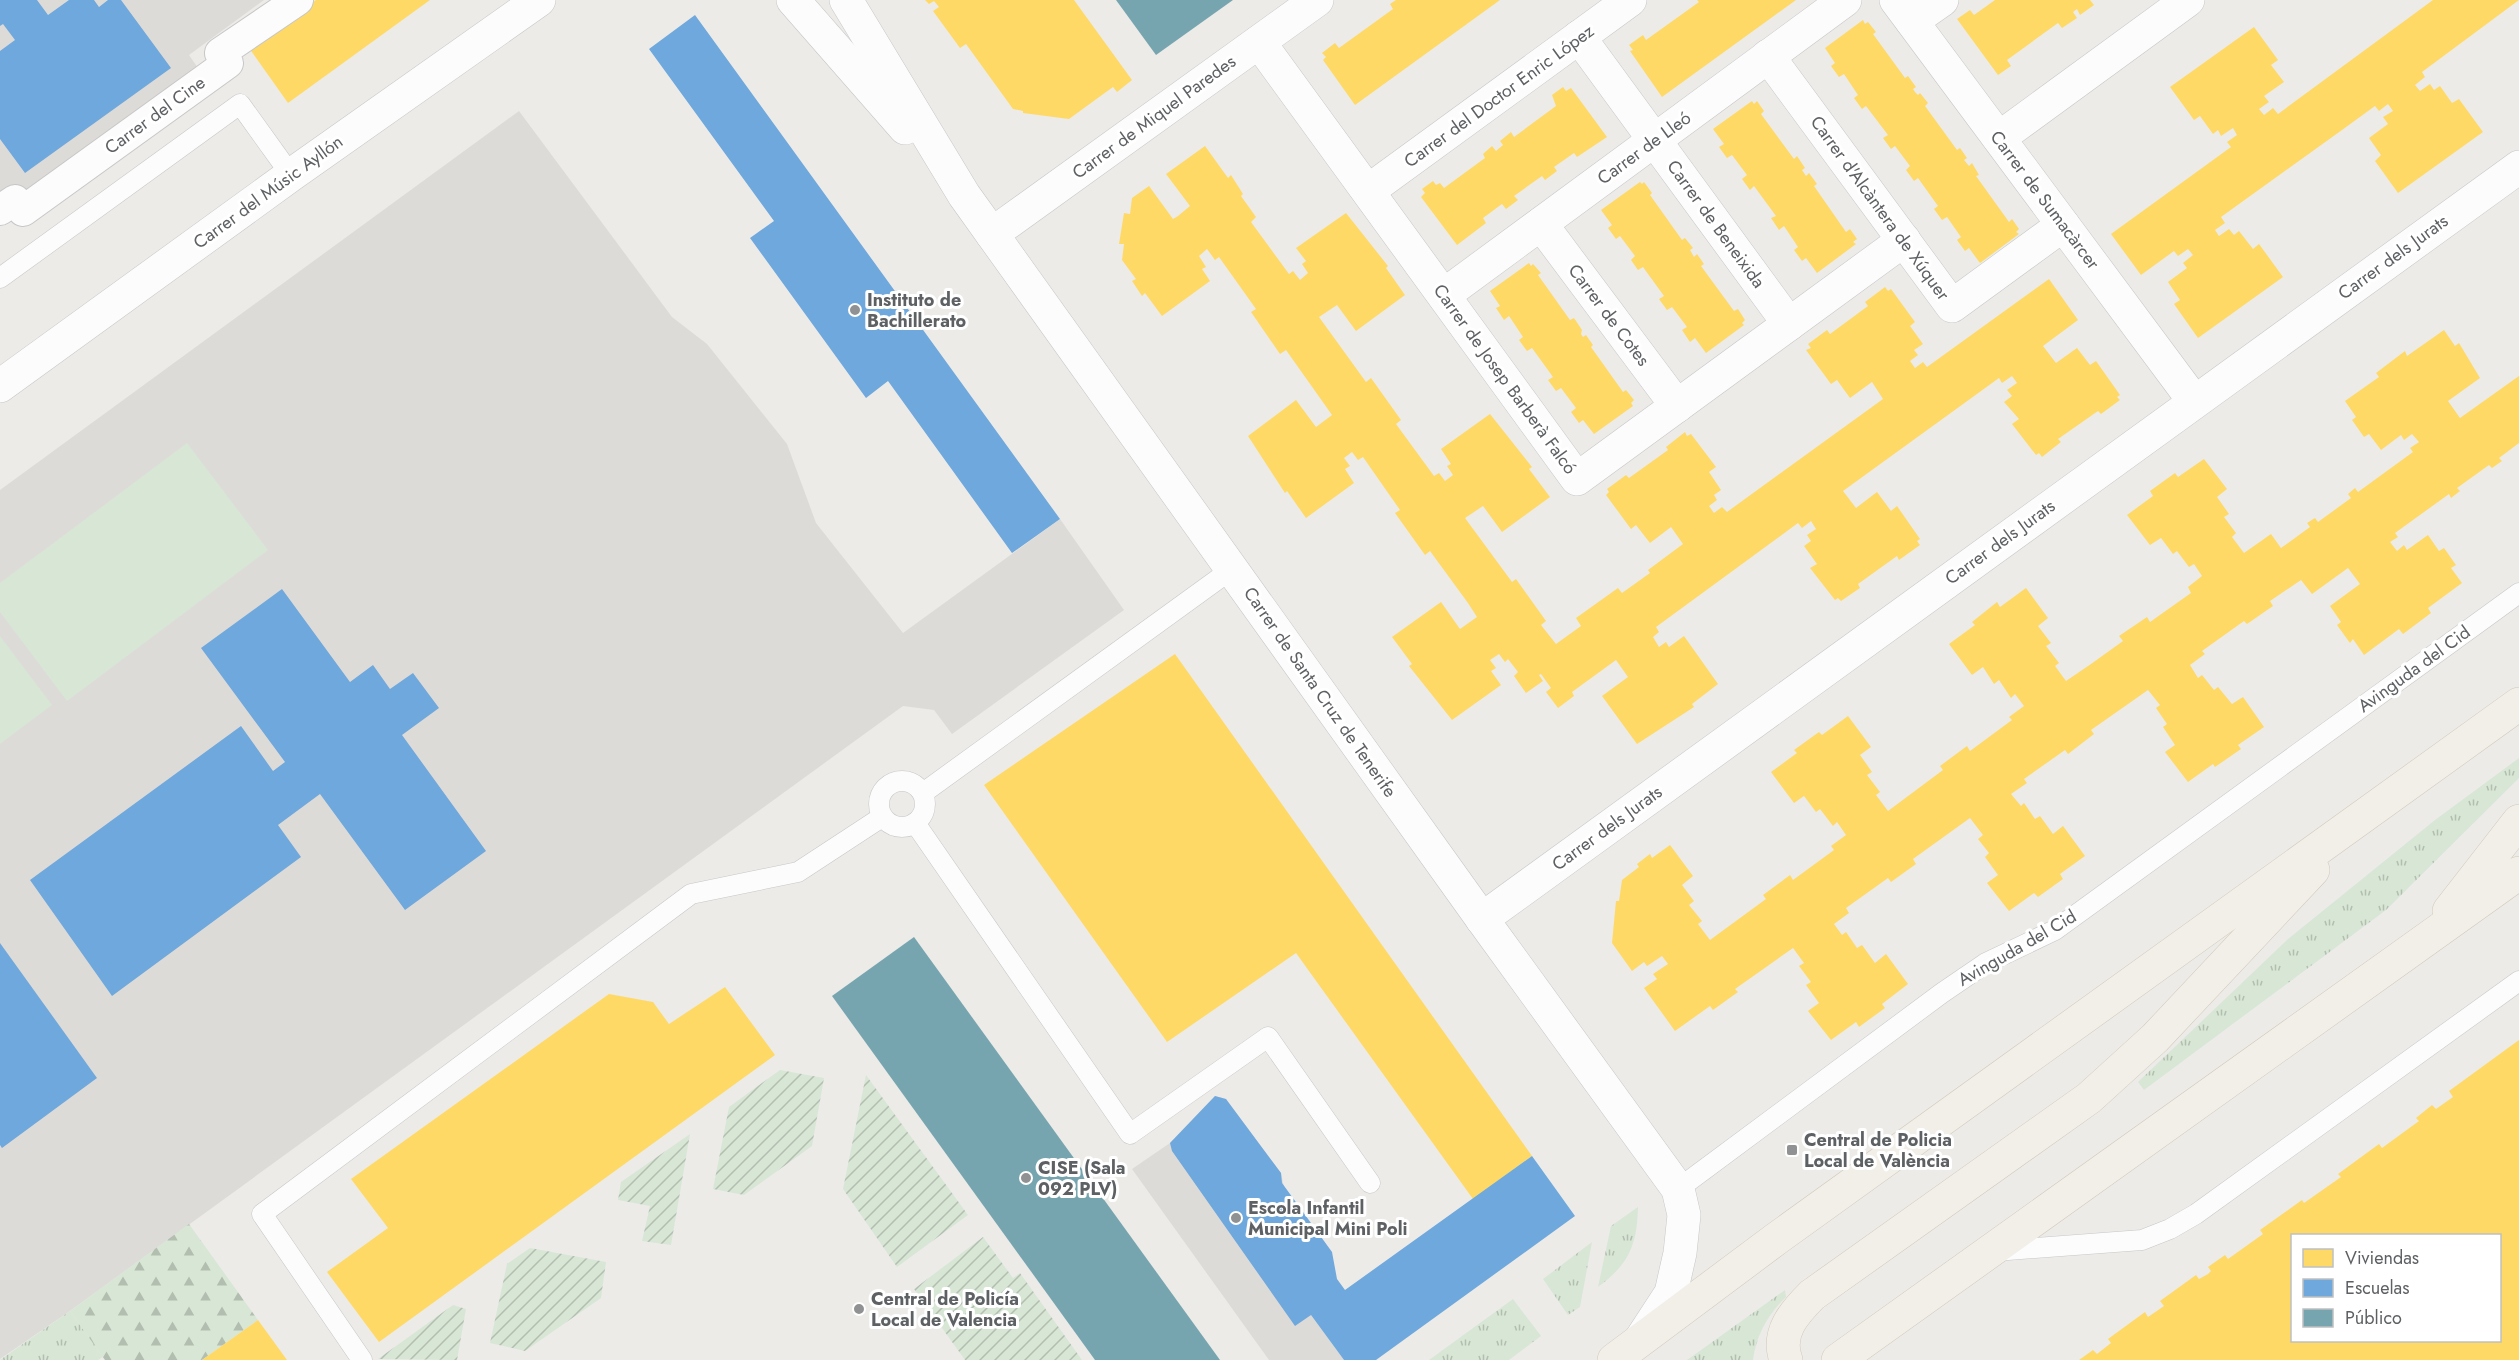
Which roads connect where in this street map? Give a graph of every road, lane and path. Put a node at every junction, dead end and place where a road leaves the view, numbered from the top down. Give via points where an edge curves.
1 (298, 0) edge
2 (539, 0) edge
3 (793, 0) edge
4 (846, 0) edge
5 (1317, 0) edge
6 (1630, 0) edge
7 (1845, 0) edge
8 (1942, 0) edge
9 (2188, 0) edge
10 (1904, 11) edge
11 (1580, 37) junction
12 (1259, 42) junction
13 (1768, 56) junction
14 (1999, 138) junction
15 (1655, 140) junction
16 (2519, 167) edge
17 (291, 175) junction
18 (1368, 191) junction
19 (964, 195) junction
20 (0, 210) edge
21 (1541, 224) junction
22 (2063, 225) junction
23 (992, 234) junction
24 (1904, 240) junction
25 (0, 278) edge
26 (1444, 295) junction
27 (1789, 324) junction
28 (0, 386) edge
29 (2194, 401) junction
30 (1677, 406) junction
31 (1232, 569) junction
32 (2519, 593) edge
33 (2519, 704) edge
34 (922, 793) junction
35 (2366, 814) junction
36 (882, 817) junction
37 (2519, 821) edge
38 (915, 823) junction
39 (2519, 873) edge
40 (1482, 920) junction
41 (2425, 940) junction
42 (2519, 981) edge
43 (1370, 1183) dead end
44 (1678, 1189) junction
45 (1989, 1252) junction
46 (1641, 1341) junction
47 (362, 1360) edge
48 (1614, 1360) edge
49 (1786, 1360) edge
50 (1838, 1360) edge

1 - 20 street, Carrer del Cine via 220,53 228,63 22,211 15,200
2 - 17 street, Carrer del Músic Ayllón
3 - 19 street, Carrer de Santa Cruz de Tenerife
4 - 19 street, Carrer de Santa Cruz de Tenerife
5 - 12 street, Carrer de Miquel Paredes
6 - 11 street, Carrer del Doctor Enric López
7 - 13 street, Carrer de Lleó
8 - 10 street
9 - 14 street
10 - 14 street, Carrer de Sumacàrcer
11 - 15 street, Carrer de Beneixida
11 - 18 street, Carrer del Doctor Enric López
12 - 18 street, Carrer de Josep Barberà Falcó
12 - 23 street, Carrer de Miquel Paredes
13 - 15 street, Carrer de Lleó
13 - 24 street, Carrer d'Alcàntera de Xúquer
14 - 22 street, Carrer de Sumacàrcer
15 - 21 street, Carrer de Lleó
15 - 27 street, Carrer de Beneixida
16 - 29 street, Carrer dels Jurats
17 - 25 lane via 240,104
17 - 28 street, Carrer del Músic Ayllón
18 - 26 street, Carrer de Josep Barberà Falcó
19 - 23 street, Carrer de Santa Cruz de Tenerife
21 - 26 street, Carrer de Lleó
21 - 30 street, Carrer de Cotes
22 - 24 street, Carrer d'Alcàntera de Xúquer via 1952,306
22 - 29 street, Carrer de Sumacàrcer
23 - 31 street, Carrer de Santa Cruz de Tenerife
24 - 27 street, Carrer de Josep Barberà Falcó
26 - 30 street, Carrer de Josep Barberà Falcó via 1577,478
27 - 30 street, Carrer de Josep Barberà Falcó
29 - 40 street, Carrer dels Jurats
31 - 34 lane
31 - 40 street, Carrer de Santa Cruz de Tenerife
32 - 44 lane, Avinguda del Cid via 2055,930 1986,963 1950,987
33 - 35 main road
34 - 36 lane via 906,780 888,784 879,800
34 - 38 lane via 925,808
35 - 46 main road via 1776,1239
35 - 49 main road via 2155,1038 2089,1098 1812,1295 1793,1314 1785,1329
36 - 38 lane via 898,827
36 - 47 lane via 798,872 691,894 262,1214
37 - 41 main road
38 - 43 lane via 1130,1134 1268,1036
39 - 41 main road
40 - 44 street, Carrer de Santa Cruz de Tenerife
41 - 45 main road
42 - 45 lane via 2170,1229 2142,1240 2119,1243
44 - 46 street via 1683,1215 1671,1293
45 - 50 main road
46 - 48 main road

